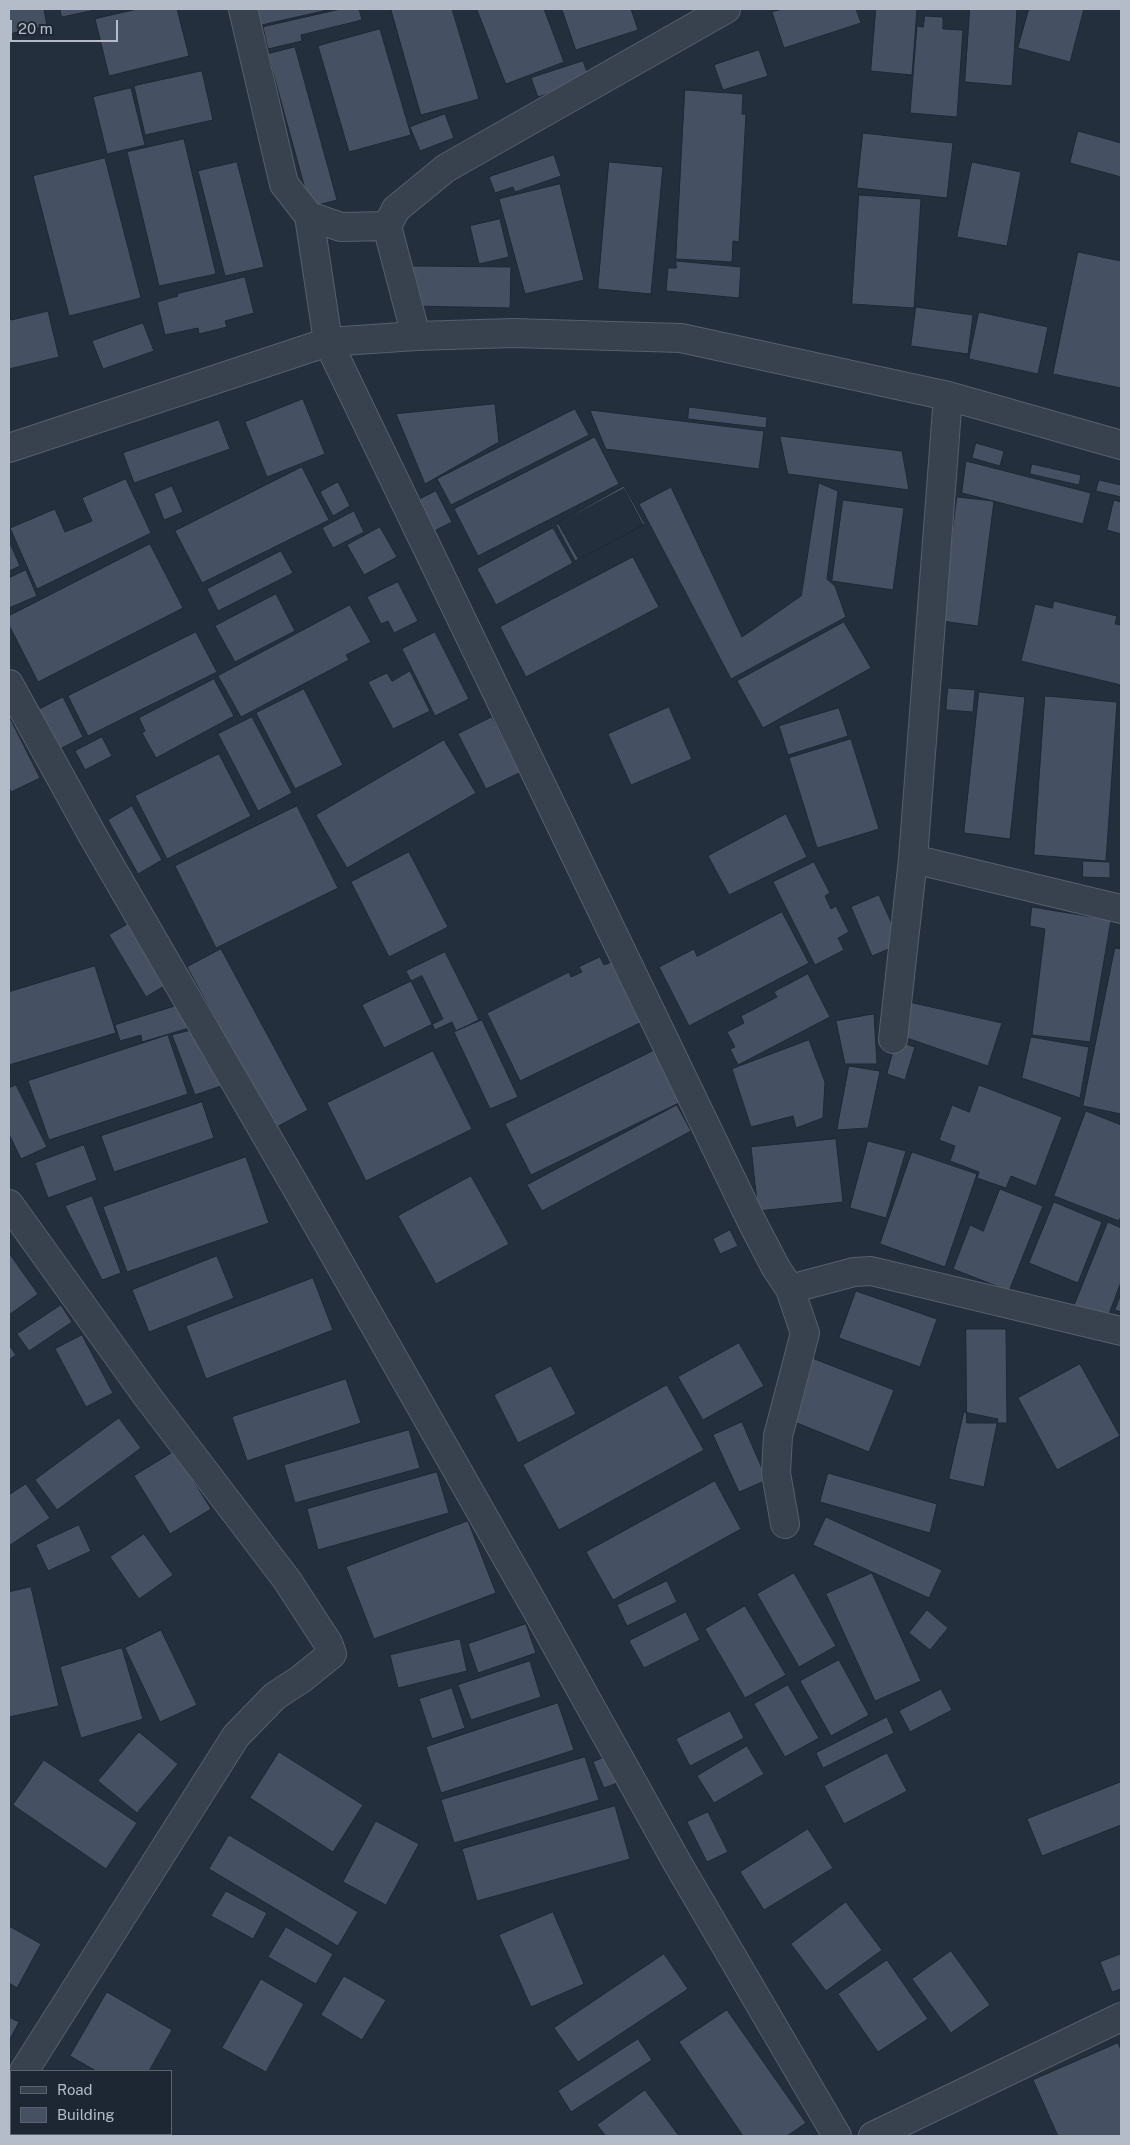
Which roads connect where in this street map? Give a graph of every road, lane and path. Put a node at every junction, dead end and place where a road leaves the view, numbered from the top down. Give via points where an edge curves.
1 (243, 9) edge
2 (716, 11) edge
3 (309, 216) junction
4 (387, 226) junction
5 (416, 336) junction
6 (328, 342) junction
7 (948, 396) junction
8 (1121, 445) edge
9 (9, 448) edge
10 (9, 684) edge
11 (913, 859) junction
12 (1121, 909) edge
13 (893, 1039) dead end
14 (9, 1204) edge
15 (790, 1289) junction
16 (1121, 1331) edge
17 (784, 1524) dead end
18 (1121, 2017) edge
19 (25, 2070) edge
20 (837, 2136) edge
21 (873, 2136) edge

1 - 3 street via 284,184
2 - 4 street via 446,168 396,209
3 - 4 street via 341,227
3 - 6 street
4 - 5 street
5 - 6 street
5 - 7 street via 513,334 681,338
6 - 9 street
6 - 15 street via 752,1222
7 - 8 street
7 - 11 street
10 - 20 street via 678,1864
11 - 12 street
11 - 13 street
14 - 19 street via 153,1404 287,1580 332,1654 275,1696 236,1736
15 - 16 street via 854,1272 871,1271
15 - 17 street via 805,1333 778,1436 776,1473
18 - 21 street

